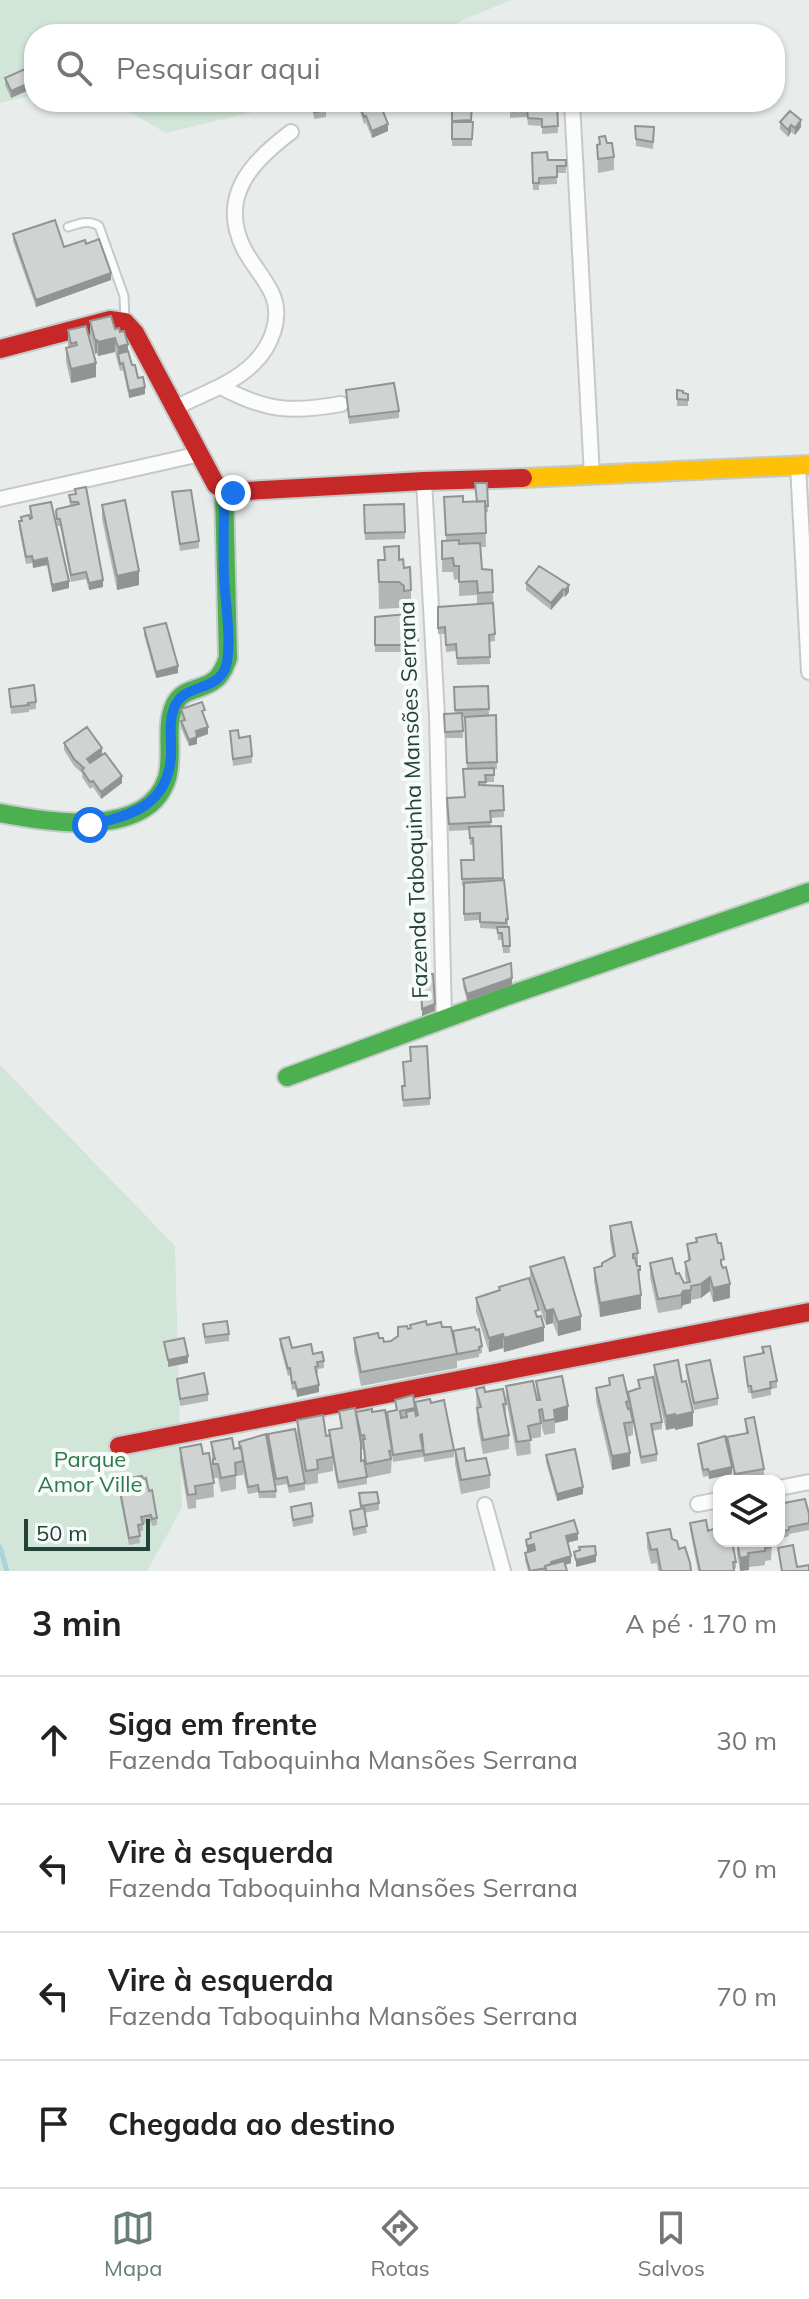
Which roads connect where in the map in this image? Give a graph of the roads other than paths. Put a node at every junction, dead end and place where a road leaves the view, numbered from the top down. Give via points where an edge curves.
1 (573, 112) edge
2 (291, 132) dead end
3 (68, 227) dead end
4 (125, 322) junction
5 (0, 349) edge
6 (221, 387) junction
7 (341, 404) dead end
8 (175, 408) junction
9 (200, 454) junction
10 (804, 465) edge
11 (592, 476) junction
12 (424, 481) junction
13 (224, 491) junction
14 (0, 499) edge
15 (809, 672) edge
16 (0, 813) edge
17 (809, 892) edge
18 (444, 1019) junction
19 (287, 1077) dead end
20 (809, 1312) edge
21 (119, 1446) dead end
22 (809, 1482) edge
23 (785, 1487) edge
24 (713, 1501) edge
25 (698, 1504) dead end
26 (485, 1505) dead end
27 (503, 1571) edge

1 - 11 street
2 - 6 street via 246,176 234,210 244,248 273,297 275,327 255,362
3 - 4 lane via 86,222 99,226 124,296
4 - 5 street via 110,320
4 - 8 street
6 - 7 street via 266,406 291,410
6 - 8 street
8 - 9 street
9 - 13 street
9 - 14 street
10 - 11 street
10 - 15 street
11 - 12 street
12 - 13 street
12 - 18 street, Fazenda Taboquinha Mansões Serrana via 437,716
13 - 16 street via 228,658 213,683 177,700 169,769 154,799 127,816 90,825
17 - 18 street, Fazenda Taboquinha Mansões Serrana
18 - 19 street
20 - 21 street
22 - 23 street
24 - 25 street
26 - 27 street

